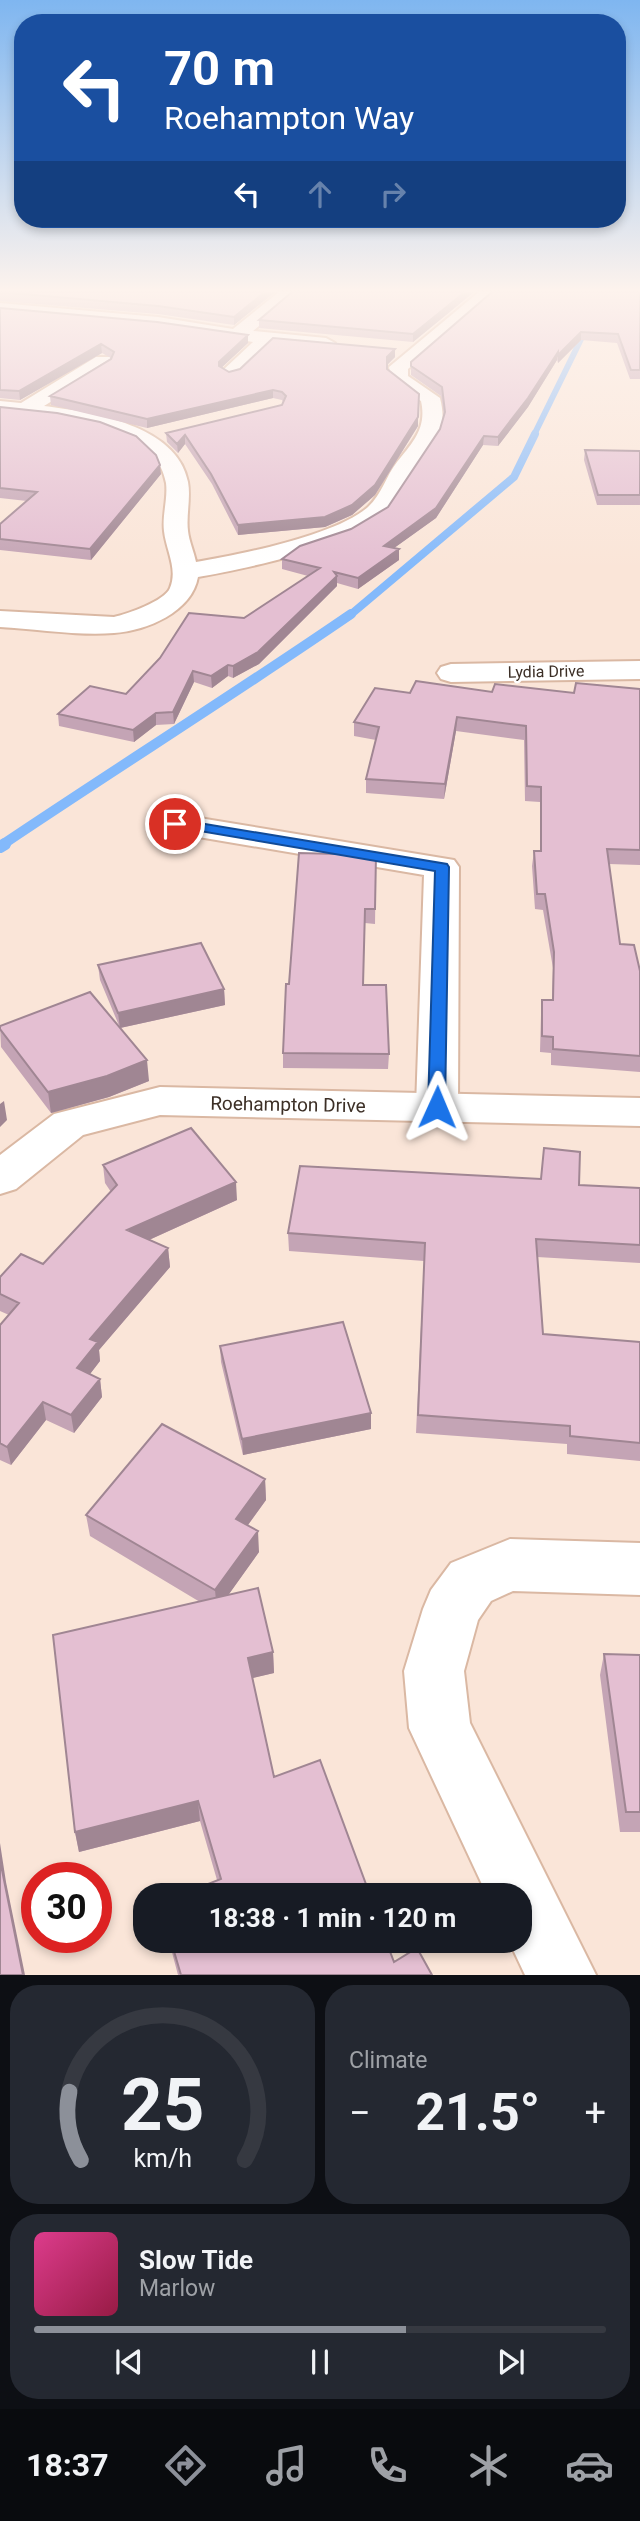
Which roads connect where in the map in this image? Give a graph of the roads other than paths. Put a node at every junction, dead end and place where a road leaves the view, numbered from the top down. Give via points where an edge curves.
1 (66, 384) edge
2 (409, 384) edge
3 (0, 407) edge
4 (24, 410) junction
5 (172, 432) edge
6 (146, 438) junction
7 (186, 572) junction
8 (0, 619) edge
9 (640, 670) edge
10 (451, 673) dead end
11 (175, 824) dead end
12 (437, 1107) junction
13 (640, 1112) edge
14 (0, 1178) edge
15 (640, 1569) edge
16 (561, 1975) edge

1 - 4 street
2 - 7 street via 430,398 431,435 405,465 395,490 375,514 268,556
3 - 4 street
4 - 6 street via 113,425
5 - 6 street
6 - 7 street via 171,465 177,484 176,531
7 - 8 street via 177,598 148,615 114,625
9 - 10 street, Lydia Drive
11 - 12 street via 442,867
12 - 13 street, Roehampton Drive
12 - 14 street, Roehampton Drive via 160,1101 69,1124
15 - 16 street via 510,1565 471,1582 452,1609 434,1671 440,1728

